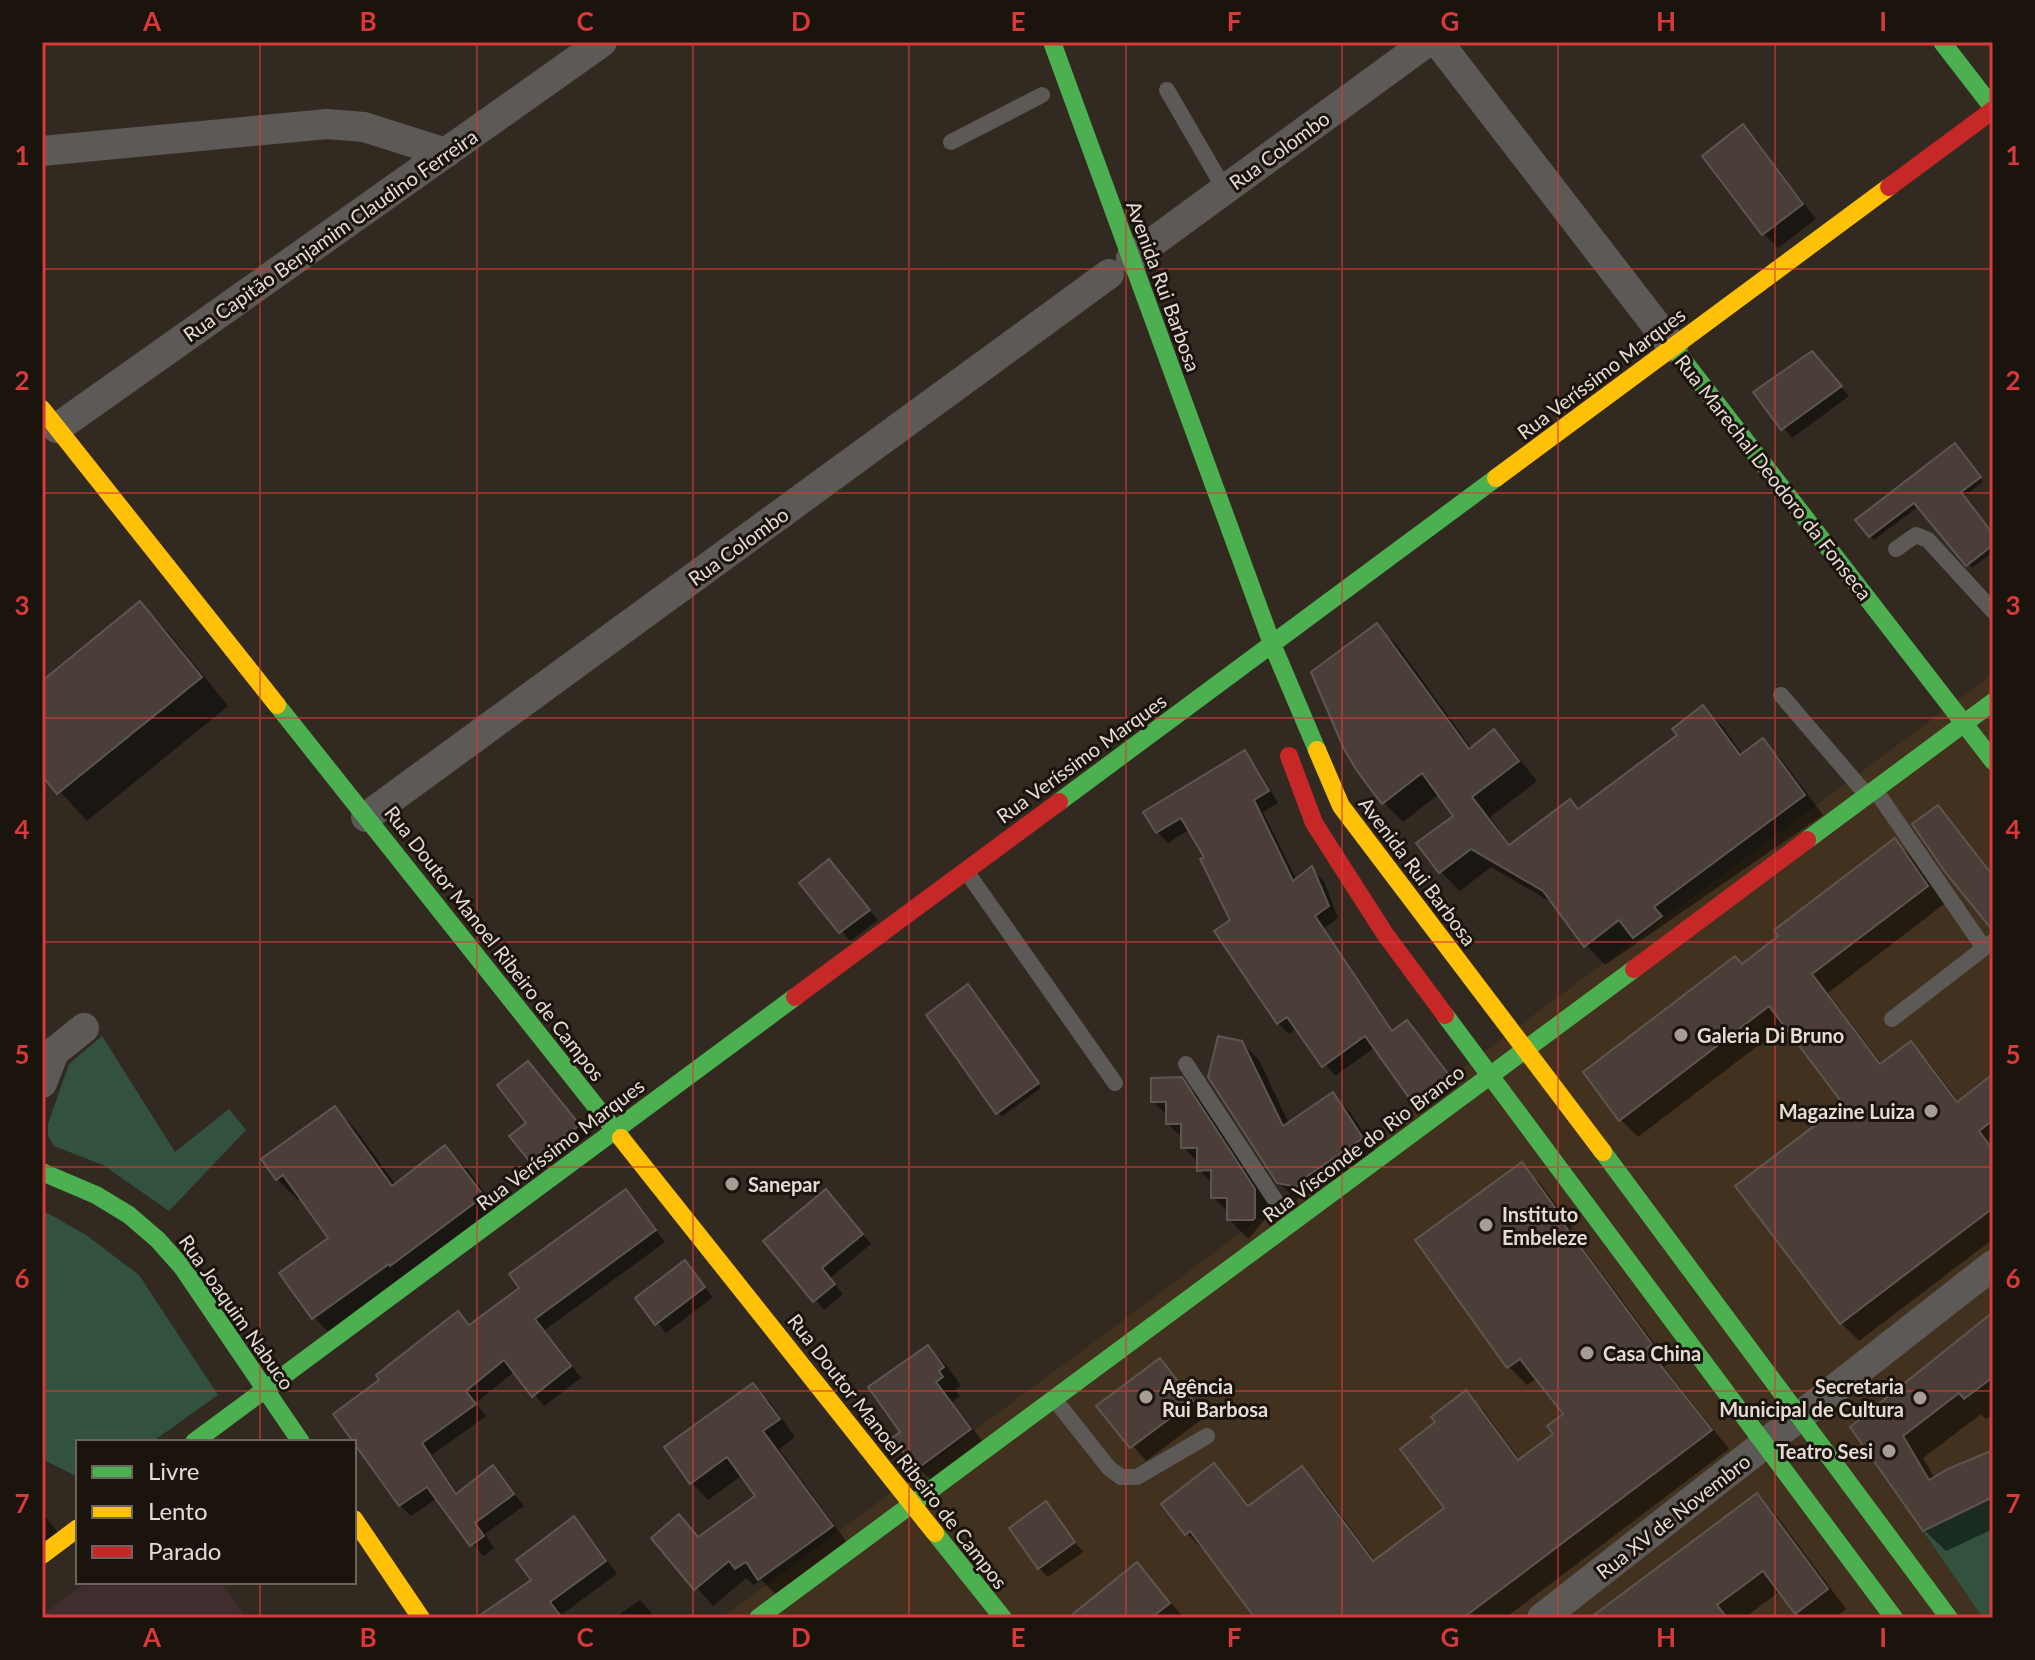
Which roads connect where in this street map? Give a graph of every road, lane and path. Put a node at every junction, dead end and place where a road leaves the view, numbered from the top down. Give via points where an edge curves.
1 (602, 42) edge
2 (1052, 42) edge
3 (1427, 42) edge
4 (1438, 42) edge
5 (1942, 42) edge
6 (1167, 90) dead end
7 (1042, 95) dead end
8 (1993, 109) edge
9 (951, 142) dead end
10 (42, 151) edge
11 (446, 153) junction
12 (1225, 190) junction
13 (1115, 270) junction
14 (1673, 347) junction
15 (50, 418) edge
16 (1896, 549) dead end
17 (1993, 611) edge
18 (1272, 644) junction
19 (1781, 695) dead end
20 (1993, 702) edge
21 (1965, 723) junction
22 (1283, 741) dead end
23 (1993, 761) edge
24 (1871, 793) junction
25 (366, 817) junction
26 (965, 871) junction
27 (1989, 945) edge
28 (1892, 1019) dead end
29 (84, 1028) dead end
30 (1527, 1048) junction
31 (1186, 1064) dead end
32 (1490, 1075) junction
33 (42, 1083) edge
34 (1115, 1083) dead end
35 (615, 1130) junction
36 (42, 1172) edge
37 (1290, 1224) junction
38 (1993, 1265) edge
39 (265, 1390) junction
40 (1054, 1399) junction
41 (1799, 1417) junction
42 (1207, 1436) dead end
43 (197, 1440) edge
44 (300, 1440) edge
45 (1765, 1444) junction
46 (912, 1504) junction
47 (356, 1522) edge
48 (76, 1530) edge
49 (42, 1555) edge
50 (421, 1618) edge
51 (758, 1618) edge
52 (1003, 1618) edge
53 (1542, 1618) edge
54 (1894, 1618) edge
55 (1949, 1618) edge

1 - 11 street, Rua Capitão Benjamim Claudino Ferreira
2 - 13 main road, Avenida Rui Barbosa
3 - 12 street, Rua Colombo
4 - 14 street, Rua Marechal Deodoro da Fonseca
5 - 8 main road
6 - 12 lane
7 - 9 lane
8 - 14 main road, Rua Veríssimo Marques
10 - 11 street via 327,124 364,127
11 - 15 street, Rua Capitão Benjamim Claudino Ferreira
12 - 13 street, Rua Colombo
13 - 18 main road, Avenida Rui Barbosa
13 - 25 street, Rua Colombo
14 - 18 main road, Rua Veríssimo Marques
14 - 21 main road, Rua Marechal Deodoro da Fonseca
15 - 25 main road, Rua Doutor Manoel Ribeiro de Campos
16 - 17 lane via 1916,535 1928,540
18 - 26 main road, Rua Veríssimo Marques
18 - 30 main road, Avenida Rui Barbosa via 1341,806
19 - 24 lane
20 - 21 main road, Rua Visconde do Rio Branco
21 - 23 main road, Rua Marechal Deodoro da Fonseca
21 - 24 main road, Rua Visconde do Rio Branco
22 - 32 main road via 1314,823 1385,934
24 - 27 lane
24 - 30 main road, Rua Visconde do Rio Branco
25 - 35 main road, Rua Doutor Manoel Ribeiro de Campos
26 - 34 lane
26 - 35 main road, Rua Veríssimo Marques
27 - 28 lane
29 - 33 street via 54,1052
30 - 32 main road, Rua Visconde do Rio Branco
30 - 41 main road, Avenida Rui Barbosa
31 - 37 lane
32 - 37 main road, Rua Visconde do Rio Branco
32 - 45 main road
35 - 39 main road, Rua Veríssimo Marques
35 - 46 main road, Rua Doutor Manoel Ribeiro de Campos
36 - 39 main road, Rua Joaquim Nabuco via 96,1195 158,1240
37 - 40 main road, Rua Visconde do Rio Branco
38 - 41 street, Rua XV de Novembro
39 - 43 main road, Rua Veríssimo Marques
39 - 44 main road, Rua Joaquim Nabuco
40 - 42 lane via 1121,1477 1137,1477
40 - 46 main road, Rua Visconde do Rio Branco
41 - 45 street, Rua XV de Novembro
41 - 55 main road, Avenida Rui Barbosa
45 - 53 street, Rua XV de Novembro
45 - 54 main road
46 - 51 main road, Rua Visconde do Rio Branco
46 - 52 main road, Rua Doutor Manoel Ribeiro de Campos
47 - 50 main road
48 - 49 main road

